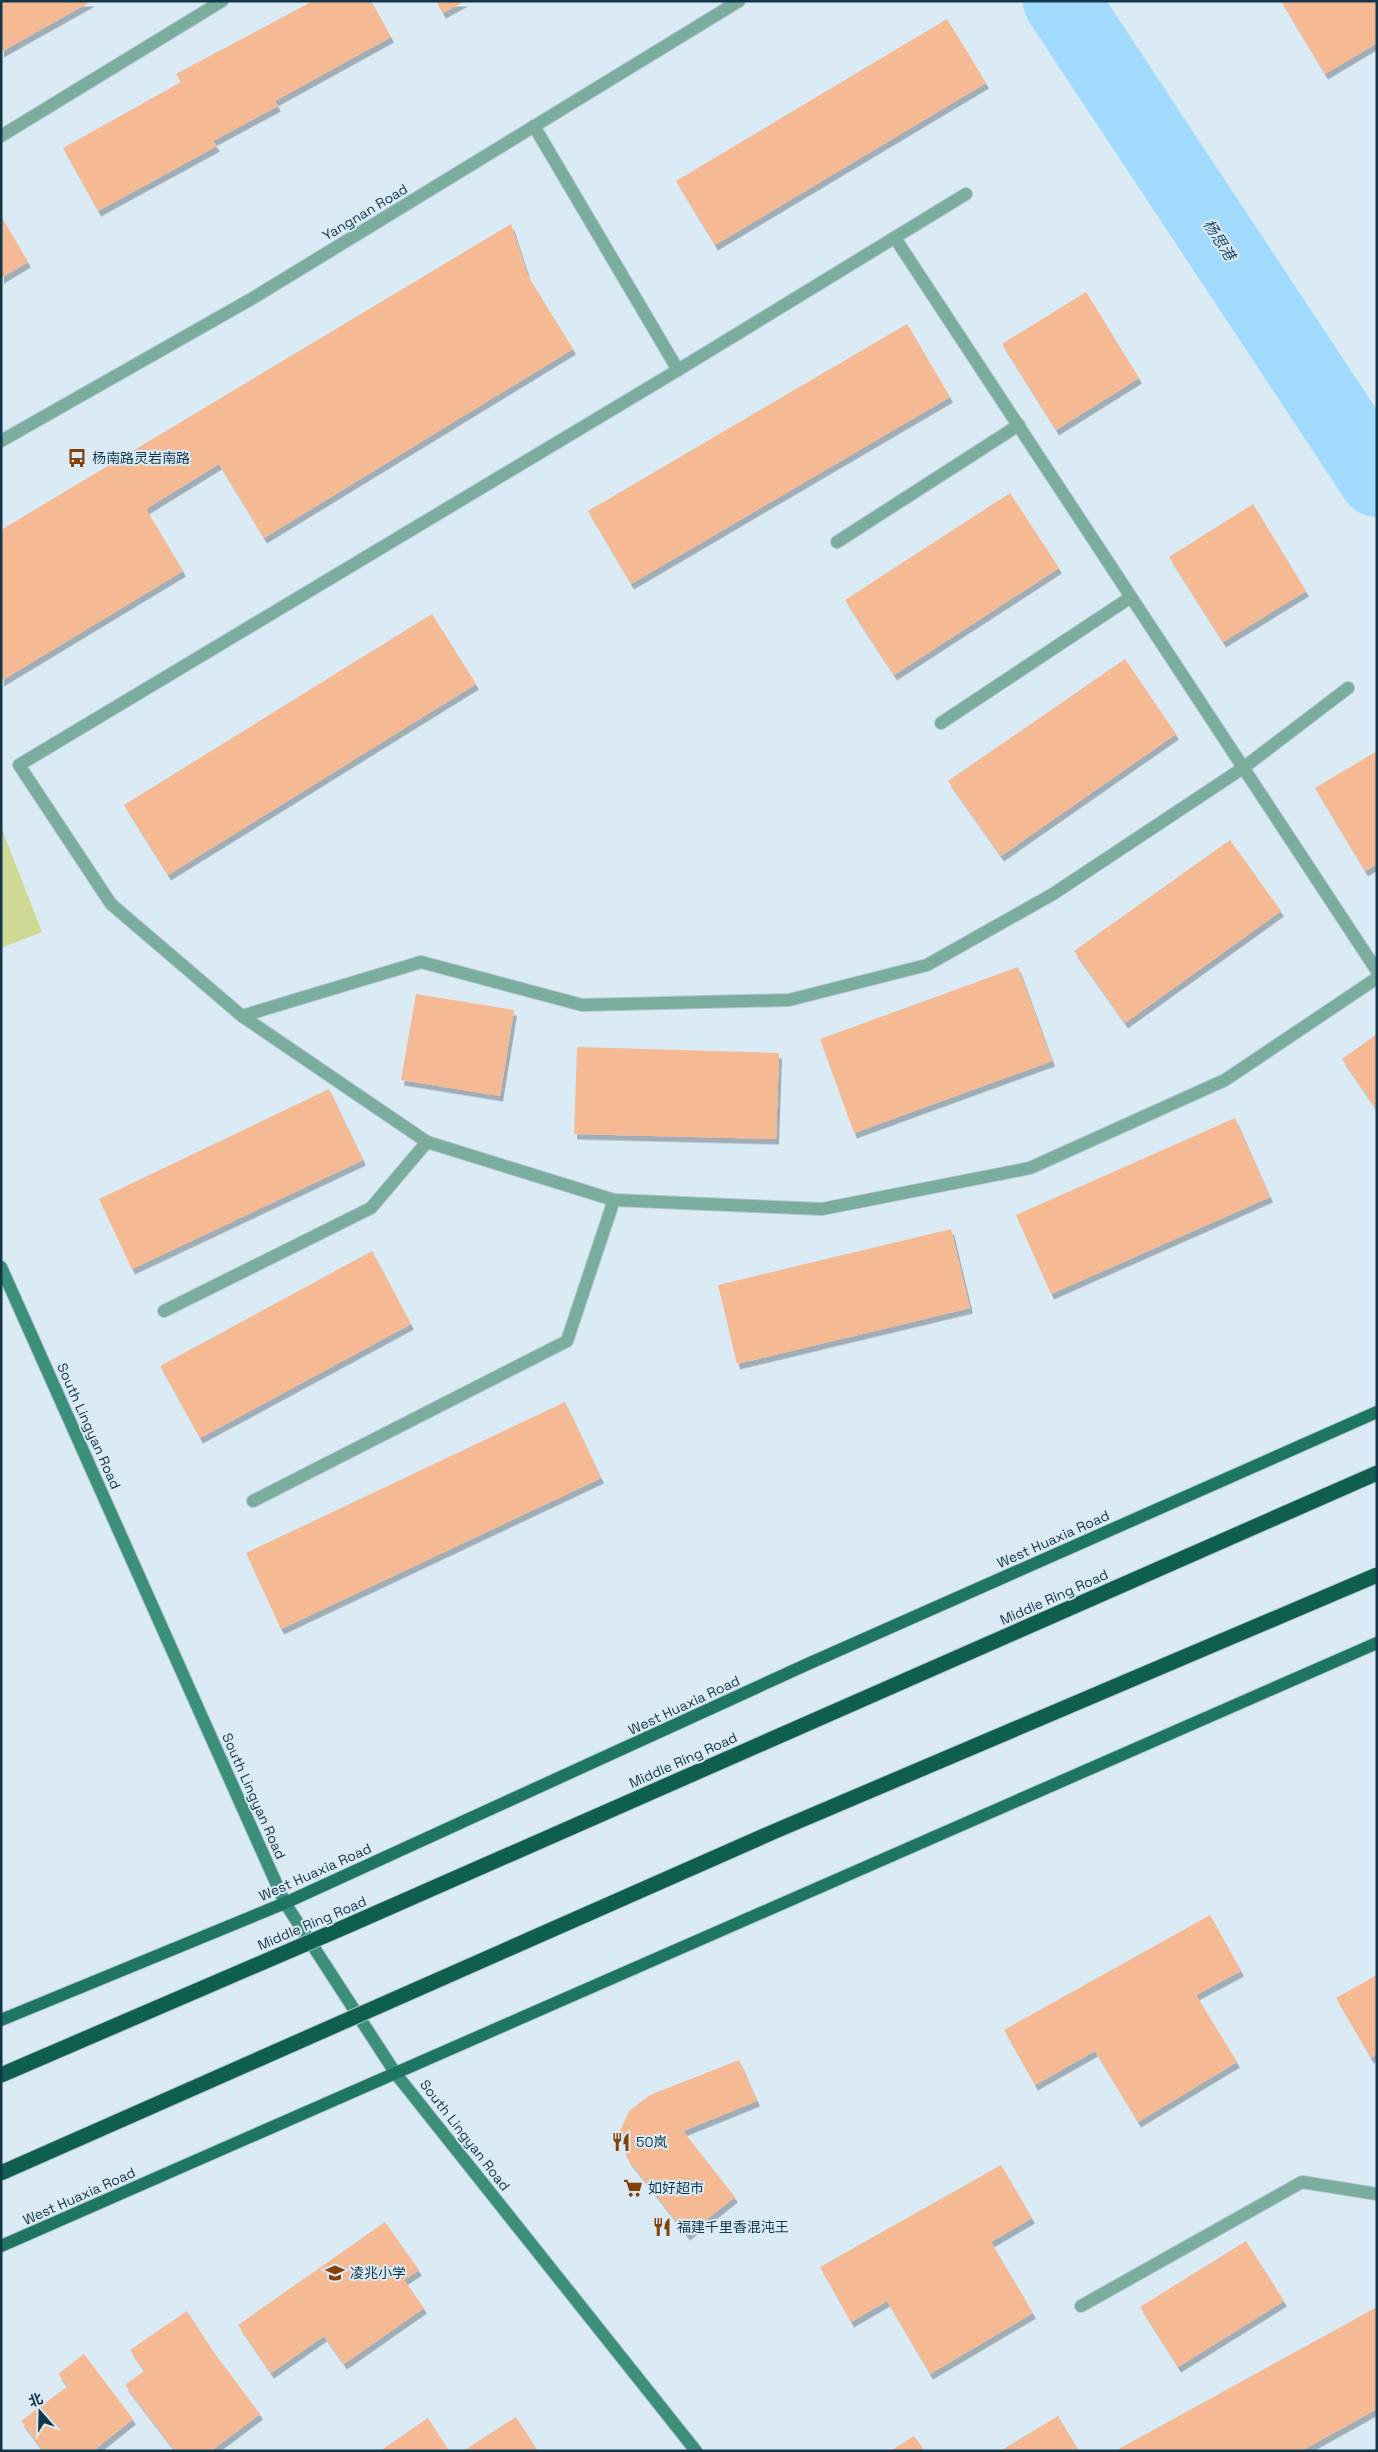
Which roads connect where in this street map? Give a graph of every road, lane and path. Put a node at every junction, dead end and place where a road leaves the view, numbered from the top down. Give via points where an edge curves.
1 (222, 1) edge
2 (739, 1) edge
3 (534, 126) junction
4 (1, 136) edge
5 (966, 194) dead end
6 (895, 238) junction
7 (678, 370) junction
8 (1019, 425) junction
9 (1, 441) edge
10 (837, 542) dead end
11 (1131, 597) junction
12 (1348, 688) dead end
13 (941, 723) dead end
14 (1243, 768) junction
15 (1377, 971) edge
16 (1377, 978) edge
17 (242, 1016) junction
18 (427, 1142) junction
19 (614, 1200) junction
20 (1, 1267) edge
21 (164, 1310) dead end
22 (1377, 1412) edge
23 (1377, 1473) edge
24 (254, 1501) dead end
25 (1377, 1575) edge
26 (1377, 1643) edge
27 (286, 1903) junction
28 (1, 2020) edge
29 (396, 2074) junction
30 (1, 2075) edge
31 (1, 2173) edge
32 (1377, 2194) edge
33 (1, 2246) edge
34 (1081, 2306) dead end
35 (696, 2451) edge

1 - 4 street
2 - 3 street, Yangnan Road
3 - 7 street
3 - 9 street, Yangnan Road via 253,298
5 - 6 street
6 - 7 street
6 - 8 street
7 - 17 street via 19,765 111,904
8 - 10 street
8 - 11 street
11 - 13 street
11 - 14 street
12 - 14 street
14 - 15 street
14 - 17 street via 1053,894 927,965 789,1000 582,1005 421,962
16 - 19 street via 1226,1080 1030,1168 822,1209
17 - 18 street
18 - 19 street
18 - 21 street via 371,1208
19 - 24 street via 567,1341
20 - 27 street, South Lingyan Road
22 - 27 main road, West Huaxia Road via 810,1663
23 - 30 highway, Middle Ring Road, bridge
25 - 31 highway, bridge via 773,1832
26 - 29 main road, West Huaxia Road via 844,1874
27 - 28 main road, West Huaxia Road
27 - 29 street, South Lingyan Road
29 - 33 main road, West Huaxia Road
29 - 35 street, South Lingyan Road
32 - 34 street via 1302,2182

